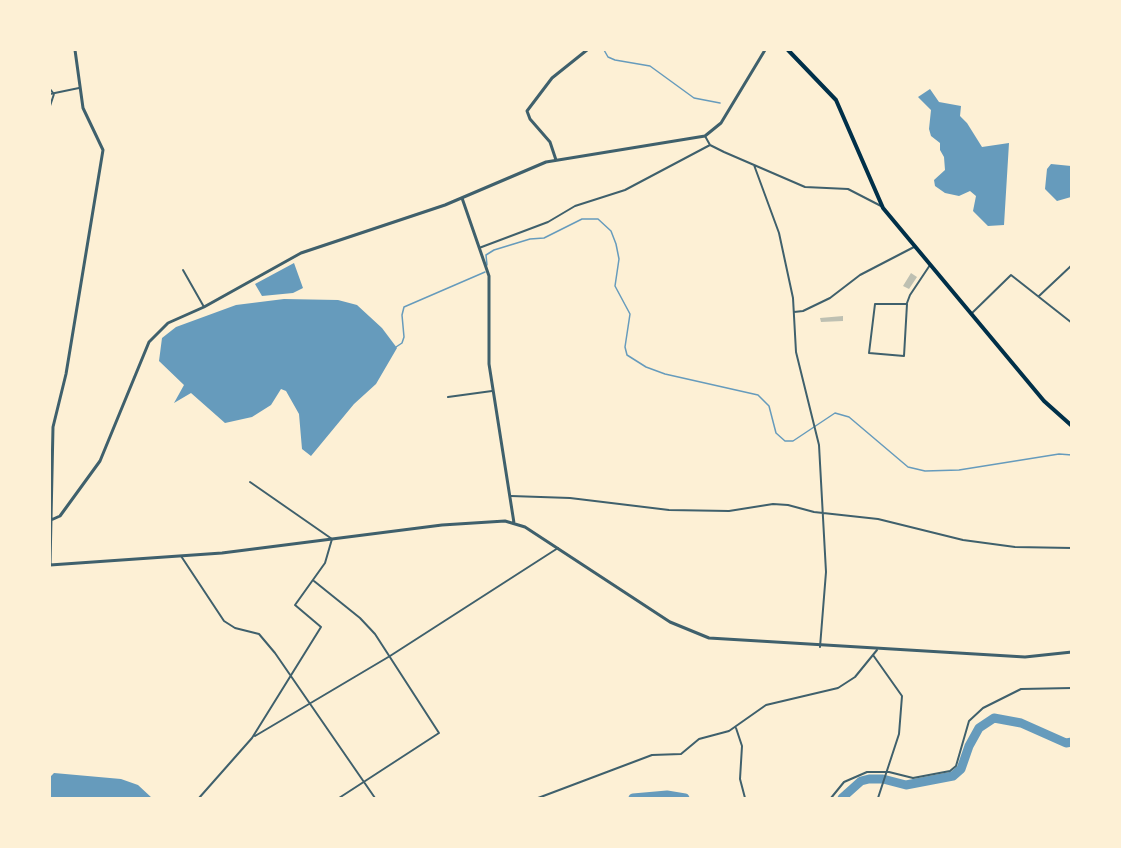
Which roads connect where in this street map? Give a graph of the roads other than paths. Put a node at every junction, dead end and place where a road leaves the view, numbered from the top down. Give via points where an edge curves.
1 (75, 50) edge
2 (587, 50) edge
3 (765, 50) edge
4 (788, 50) edge
5 (81, 88) junction
6 (50, 89) edge
7 (52, 94) edge
8 (50, 106) edge
9 (705, 136) junction
10 (710, 145) junction
11 (556, 160) junction
12 (754, 165) junction
13 (462, 197) junction
14 (883, 208) junction
15 (914, 247) junction
16 (479, 248) junction
17 (930, 265) junction
18 (1071, 265) edge
19 (183, 270) dead end
20 (1039, 296) junction
21 (907, 304) junction
22 (204, 307) junction
23 (794, 312) junction
24 (972, 314) junction
25 (1071, 323) edge
26 (492, 391) junction
27 (448, 397) dead end
28 (1071, 426) edge
29 (50, 454) edge
30 (250, 482) dead end
31 (511, 496) junction
32 (821, 512) junction
33 (51, 520) edge
34 (514, 523) junction
35 (332, 539) junction
36 (558, 548) junction
37 (1071, 548) edge
38 (181, 556) junction
39 (50, 565) edge
40 (314, 581) junction
41 (50, 619) edge
42 (820, 647) junction
43 (877, 650) junction
44 (1071, 652) edge
45 (873, 655) junction
46 (390, 656) junction
47 (290, 675) junction
48 (1071, 688) edge
49 (310, 705) junction
50 (736, 728) junction
51 (252, 738) junction
52 (888, 772) junction
53 (363, 783) junction
54 (199, 798) edge
55 (339, 798) edge
56 (375, 798) edge
57 (538, 798) edge
58 (745, 798) edge
59 (831, 798) edge
60 (878, 798) edge

1 - 5 street
2 - 11 street via 552,78 527,111 550,142
3 - 9 street via 721,123
4 - 14 main road via 836,100
5 - 7 street
5 - 29 street via 83,108 103,150
6 - 7 street
7 - 8 street
9 - 10 street
9 - 11 street
10 - 12 street
10 - 16 street via 625,190 575,206 548,222
11 - 13 street
12 - 14 street via 805,187 848,189
12 - 23 street via 779,233
13 - 16 street
13 - 22 street via 301,253
14 - 15 main road
15 - 17 main road
15 - 23 street via 860,275 830,298
16 - 26 street via 489,276
17 - 21 street
17 - 24 main road
18 - 20 street
19 - 22 street
20 - 24 street via 1011,275
20 - 25 street
21 - 21 street via 875,304 869,353 904,356
22 - 33 street via 168,323 154,335 100,460 60,516
23 - 32 street via 796,352 820,456
24 - 28 main road via 1044,401
26 - 27 street
26 - 31 street
29 - 33 street
30 - 35 street
31 - 32 street via 570,498 669,510 729,511 788,504
31 - 34 street
32 - 37 street via 878,519 963,540 1015,547
32 - 42 street via 826,572
33 - 39 street
34 - 35 street via 484,521
34 - 36 street
35 - 38 street
35 - 40 street via 325,563
36 - 42 street via 687,631 723,641
36 - 46 street
38 - 39 street
38 - 47 street via 224,621 259,634
39 - 41 street
40 - 46 street via 360,618
40 - 47 street via 295,605 321,627
42 - 43 street
43 - 44 street via 1025,657
43 - 45 street
45 - 50 street via 844,686 766,705
45 - 52 street via 902,696 899,734
46 - 49 street
46 - 53 street via 439,733
47 - 49 street
47 - 51 street
48 - 52 street via 1021,689 983,708 969,721 956,766 950,771 913,778
49 - 51 street
49 - 53 street
50 - 57 street via 705,735 681,754 652,754
50 - 58 street via 742,746 740,779
51 - 54 street
52 - 59 street via 857,775 844,782
52 - 60 street
53 - 55 street
53 - 56 street

